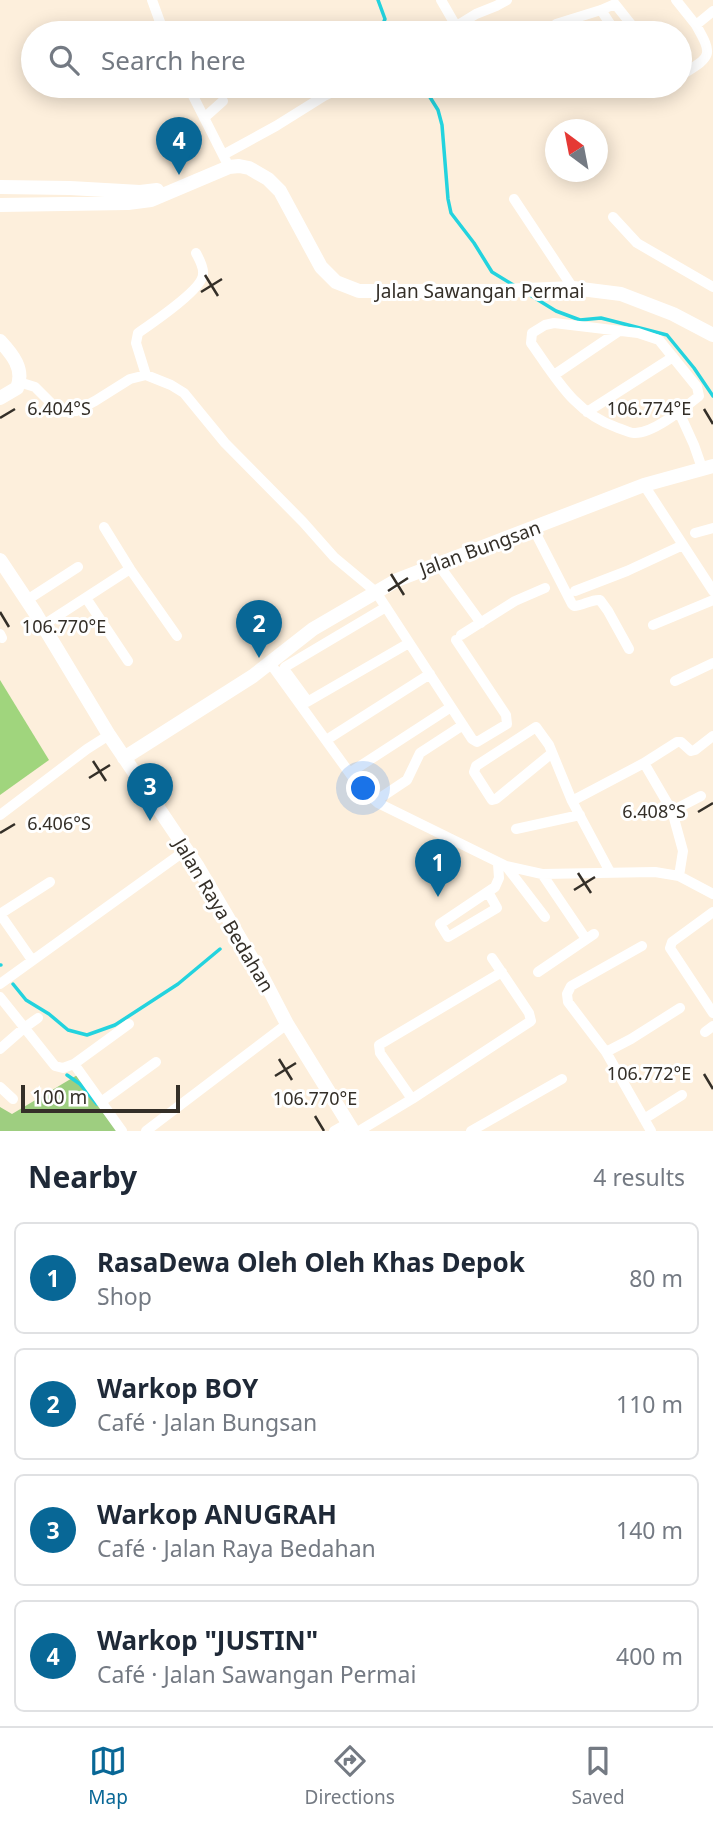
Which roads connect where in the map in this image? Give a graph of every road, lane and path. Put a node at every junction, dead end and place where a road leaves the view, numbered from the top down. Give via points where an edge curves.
1 (152, 0) edge
2 (441, 0) edge
3 (506, 0) edge
4 (676, 0) edge
5 (618, 2) edge
6 (601, 10) junction
7 (713, 11) edge
8 (160, 21) edge
9 (453, 21) edge
10 (466, 21) edge
11 (566, 21) edge
12 (608, 21) edge
13 (630, 21) edge
14 (696, 25) junction
15 (692, 68) edge
16 (194, 98) edge
17 (321, 98) edge
18 (223, 101) dead end
19 (204, 118) junction
20 (226, 161) junction
21 (0, 187) edge
22 (25, 187) junction
23 (140, 197) junction
24 (514, 198) dead end
25 (25, 204) junction
26 (0, 205) edge
27 (613, 217) dead end
28 (196, 253) dead end
29 (713, 287) edge
30 (573, 288) junction
31 (619, 331) junction
32 (713, 335) edge
33 (0, 341) edge
34 (673, 357) junction
35 (146, 374) junction
36 (554, 375) junction
37 (19, 382) junction
38 (0, 398) edge
39 (587, 412) junction
40 (678, 412) junction
41 (707, 467) edge
42 (644, 485) junction
43 (104, 527) dead end
44 (533, 528) junction
45 (713, 528) edge
46 (695, 533) dead end
47 (683, 545) junction
48 (0, 560) edge
49 (438, 564) junction
50 (78, 567) dead end
51 (130, 569) junction
52 (545, 588) dead end
53 (575, 591) dead end
54 (713, 591) edge
55 (376, 592) junction
56 (86, 598) junction
57 (27, 600) junction
58 (713, 600) edge
59 (386, 607) junction
60 (481, 623) junction
61 (653, 625) dead end
62 (43, 626) junction
63 (177, 636) dead end
64 (409, 643) junction
65 (629, 649) dead end
66 (128, 662) dead end
67 (270, 663) junction
68 (713, 663) edge
69 (430, 674) junction
70 (675, 681) dead end
71 (307, 702) junction
72 (451, 707) junction
73 (463, 725) junction
74 (109, 735) junction
75 (713, 736) edge
76 (331, 737) junction
77 (552, 753) junction
78 (124, 758) junction
79 (644, 763) junction
80 (354, 770) junction
81 (701, 796) dead end
82 (572, 802) junction
83 (672, 811) junction
84 (0, 815) edge
85 (580, 815) junction
86 (516, 829) dead end
87 (186, 850) junction
88 (502, 865) junction
89 (610, 872) junction
90 (542, 874) junction
91 (679, 876) junction
92 (50, 882) dead end
93 (488, 892) junction
94 (713, 894) edge
95 (713, 912) edge
96 (0, 914) edge
97 (545, 916) dead end
98 (642, 946) dead end
99 (492, 958) dead end
100 (32, 960) junction
101 (502, 972) junction
102 (538, 972) dead end
103 (0, 984) edge
104 (0, 997) edge
105 (680, 1008) dead end
106 (713, 1013) edge
107 (38, 1018) dead end
108 (129, 1024) dead end
109 (287, 1024) junction
110 (24, 1028) junction
111 (0, 1049) edge
112 (606, 1052) junction
113 (156, 1062) dead end
114 (74, 1064) junction
115 (562, 1079) dead end
116 (0, 1087) edge
117 (682, 1095) dead end
118 (13, 1099) dead end
119 (411, 1099) junction
120 (101, 1102) junction
121 (644, 1119) junction
122 (353, 1128) edge
123 (122, 1131) edge
124 (146, 1131) edge
125 (334, 1131) edge
126 (471, 1131) edge
127 (651, 1131) edge

1 - 8 street
2 - 9 street
3 - 10 street
4 - 14 street
5 - 6 street
5 - 13 street
6 - 11 street
6 - 12 street
7 - 14 street
14 - 15 street via 710,50
16 - 19 street
17 - 20 street
18 - 19 street
19 - 20 street
20 - 23 street via 179,188
20 - 30 street, Jalan Sawangan Permai via 249,168 281,191 321,267 336,282 359,291
21 - 22 street
22 - 23 street
22 - 25 street
23 - 25 street via 128,203
24 - 30 street
25 - 26 street
27 - 29 street via 637,243
28 - 35 street via 202,279 138,333 136,343
30 - 32 street, Jalan Sawangan Permai via 621,294
31 - 34 street via 659,340
31 - 36 street
31 - 36 street via 554,323 532,333 531,342
33 - 37 street via 19,366
34 - 39 street
34 - 40 street via 699,396
35 - 37 street via 76,411 64,412 34,387
35 - 55 street via 184,393 334,557
36 - 39 street
37 - 38 street
39 - 40 street via 634,433 652,429
40 - 41 street
41 - 42 street, Jalan Bungsan
42 - 44 street, Jalan Bungsan
42 - 47 street
43 - 51 street
44 - 49 street, Jalan Bungsan
44 - 65 street via 572,604 600,600
45 - 46 street
47 - 53 street
47 - 54 street
48 - 57 street, Jalan Raya Bedahan
49 - 55 street, Jalan Bungsan
49 - 60 street
50 - 57 street
51 - 56 street
51 - 63 street
52 - 60 street
55 - 59 street
55 - 67 street, Jalan Bungsan via 313,629
56 - 62 street
56 - 66 street
57 - 62 street, Jalan Raya Bedahan
58 - 61 street
59 - 64 street
59 - 71 street via 285,667
60 - 73 street via 459,638 508,724 477,742
62 - 74 street, Jalan Raya Bedahan
64 - 69 street
64 - 71 street
67 - 78 street, Jalan Bungsan
67 - 88 street via 370,798
68 - 70 street
69 - 72 street
69 - 76 street
71 - 76 street
72 - 73 street
72 - 80 street
73 - 80 street via 423,751 407,780 380,798
74 - 78 street, Jalan Raya Bedahan
74 - 84 street
75 - 79 street via 691,751 677,742
76 - 80 street
77 - 77 street via 536,727 475,766 474,772 492,800
77 - 82 street
78 - 87 street, Jalan Raya Bedahan
79 - 82 street
79 - 83 street
81 - 83 street
82 - 85 street
83 - 91 street via 682,851
85 - 86 street
85 - 89 street
87 - 100 street
87 - 109 street, Jalan Raya Bedahan
88 - 90 street
88 - 93 street via 495,887
88 - 97 street
89 - 90 street
89 - 91 street
90 - 102 street via 590,937
91 - 94 street
92 - 96 street
93 - 93 street via 440,923 448,937 497,908
95 - 106 street via 670,948
96 - 100 street
98 - 112 street via 571,986 567,994 568,1002
99 - 101 street
100 - 103 street
101 - 119 street via 531,1021
101 - 119 street via 379,1045
104 - 110 street
105 - 112 street
107 - 110 street
108 - 114 street
109 - 122 street, Jalan Raya Bedahan
109 - 124 street
110 - 111 street
110 - 114 street via 55,1066
112 - 121 street
113 - 120 street
114 - 120 street
115 - 126 street
116 - 118 street
117 - 121 street
119 - 122 street
120 - 123 street
121 - 127 street
122 - 125 street

